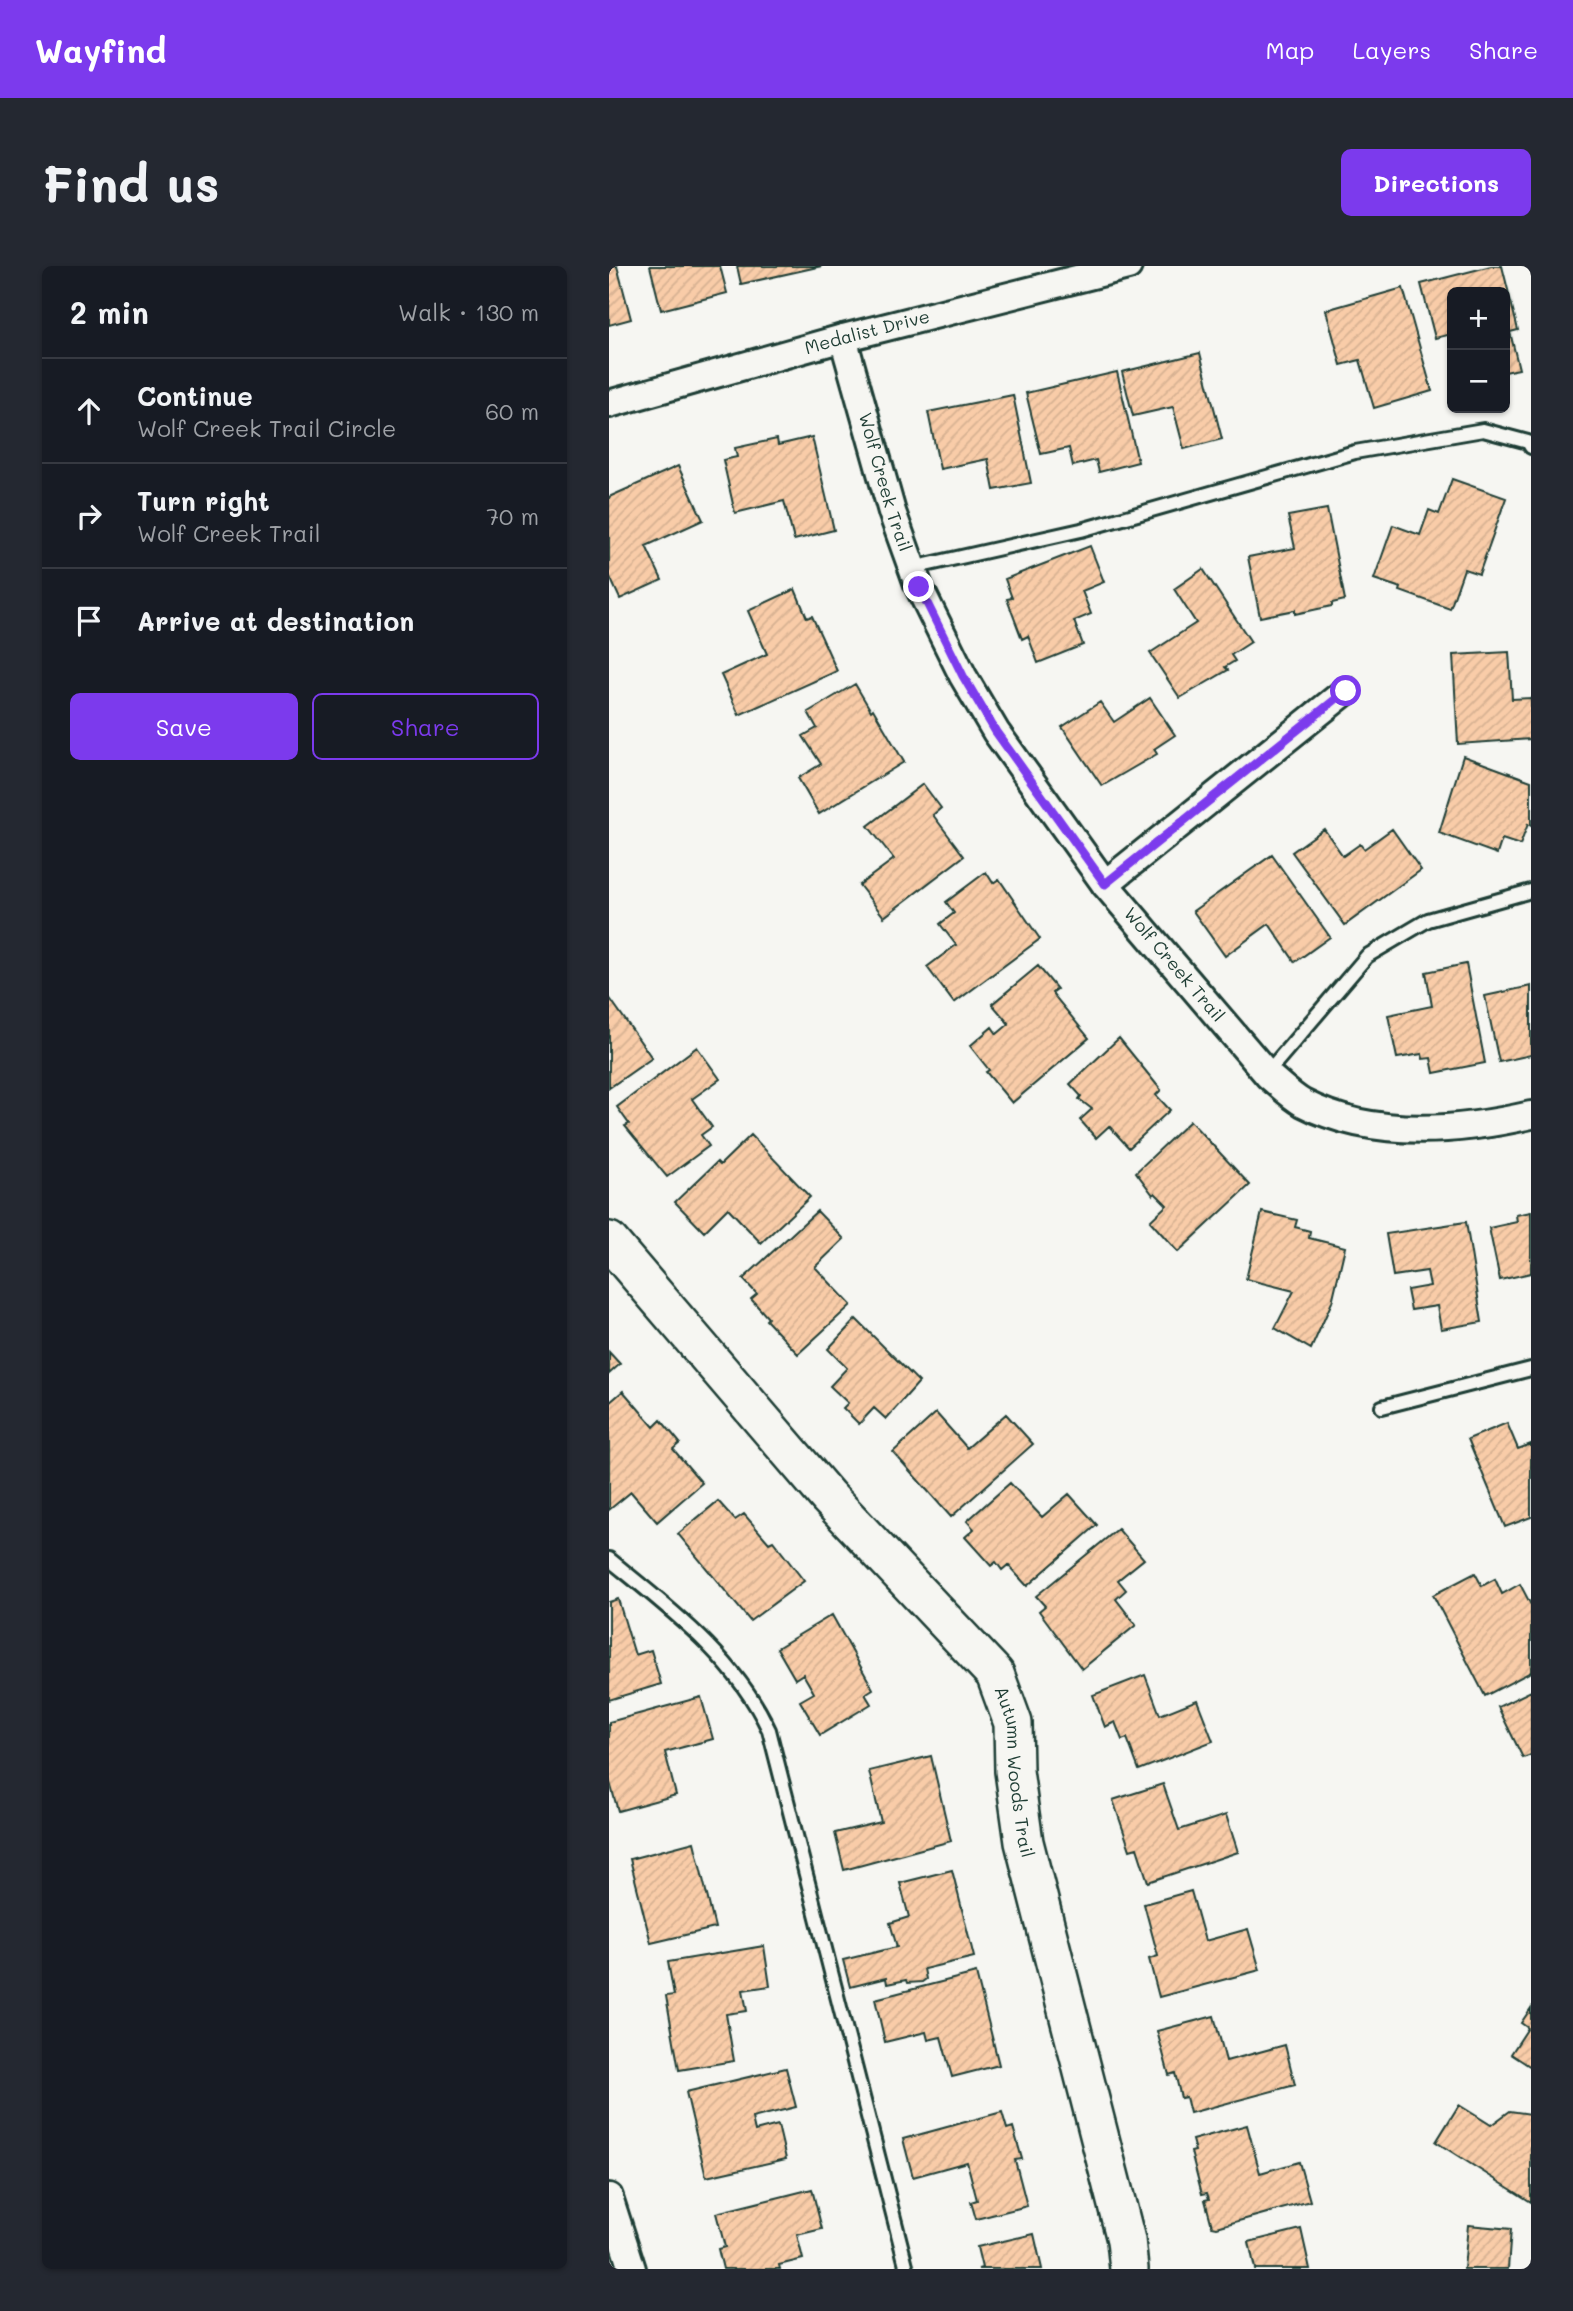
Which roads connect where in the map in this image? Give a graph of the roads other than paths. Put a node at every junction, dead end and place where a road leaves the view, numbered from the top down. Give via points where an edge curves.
1 (1128, 266) edge
2 (843, 338) junction
3 (609, 404) edge
4 (1531, 447) edge
5 (912, 568) junction
6 (1346, 691) dead end
7 (1105, 884) junction
8 (1531, 891) edge
9 (1267, 1073) junction
10 (1531, 1115) edge
11 (609, 1241) edge
12 (1531, 1369) edge
13 (1382, 1406) dead end
14 (609, 1559) edge
15 (609, 2197) edge
16 (632, 2269) edge
17 (907, 2269) edge
18 (1129, 2269) edge

1 - 2 street, Medalist Drive
2 - 3 street, Medalist Drive
2 - 5 street, Wolf Creek Trail
4 - 5 lane via 1528,442 1483,430 1355,452 1081,530
5 - 7 street, Wolf Creek Trail via 996,732
6 - 7 street
7 - 9 street, Wolf Creek Trail
8 - 9 lane via 1428,920 1367,956
9 - 10 street, Wolf Creek Trail via 1300,1102 1338,1119 1377,1127 1433,1129
11 - 18 street, Autumn Woods Trail via 828,1497 995,1674 1013,1723 1024,1842 1126,2240
12 - 13 lane
14 - 17 lane via 687,1622 735,1674 769,1730
15 - 16 street

